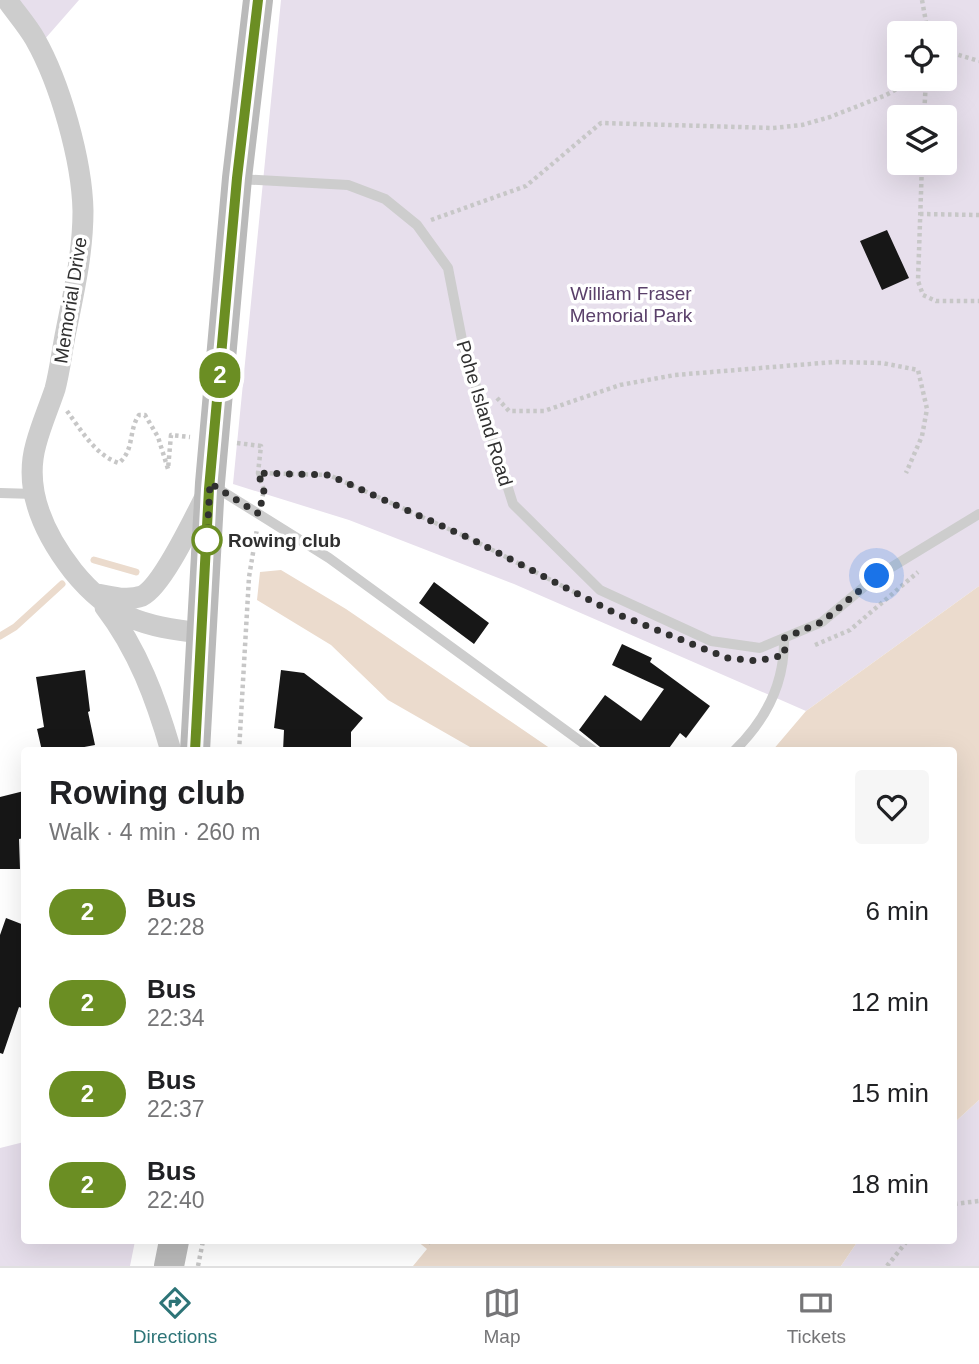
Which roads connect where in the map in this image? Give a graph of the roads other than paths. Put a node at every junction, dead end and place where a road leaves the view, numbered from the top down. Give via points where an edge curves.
1 (7, 0) edge
2 (258, 0) edge
3 (237, 178) junction
4 (209, 486) junction
5 (0, 493) edge
6 (35, 495) junction
7 (979, 514) edge
8 (95, 594) junction
9 (202, 633) junction
10 (784, 638) junction
11 (170, 747) edge
12 (195, 747) edge
13 (589, 747) edge
14 (738, 747) edge
15 (173, 1244) edge
16 (169, 1266) edge

1 - 6 street, Memorial Drive via 34,38 57,87 81,180 83,212 80,262 53,393 35,446
2 - 3 main road
3 - 4 main road
3 - 10 lane, Pohe Island Road via 348,186 385,199 416,225 448,268 463,345 513,504 600,590 711,641 760,648
4 - 8 street via 156,584 142,596 130,598
4 - 9 main road
4 - 13 lane via 329,558
5 - 6 lane
6 - 8 street, Memorial Drive via 58,552
7 - 10 lane, Pohe Island Road via 877,576 822,622
8 - 9 street, Memorial Drive via 144,625
8 - 11 street, Memorial Drive via 138,659
9 - 12 main road
10 - 14 lane via 785,655 771,701
15 - 16 main road

